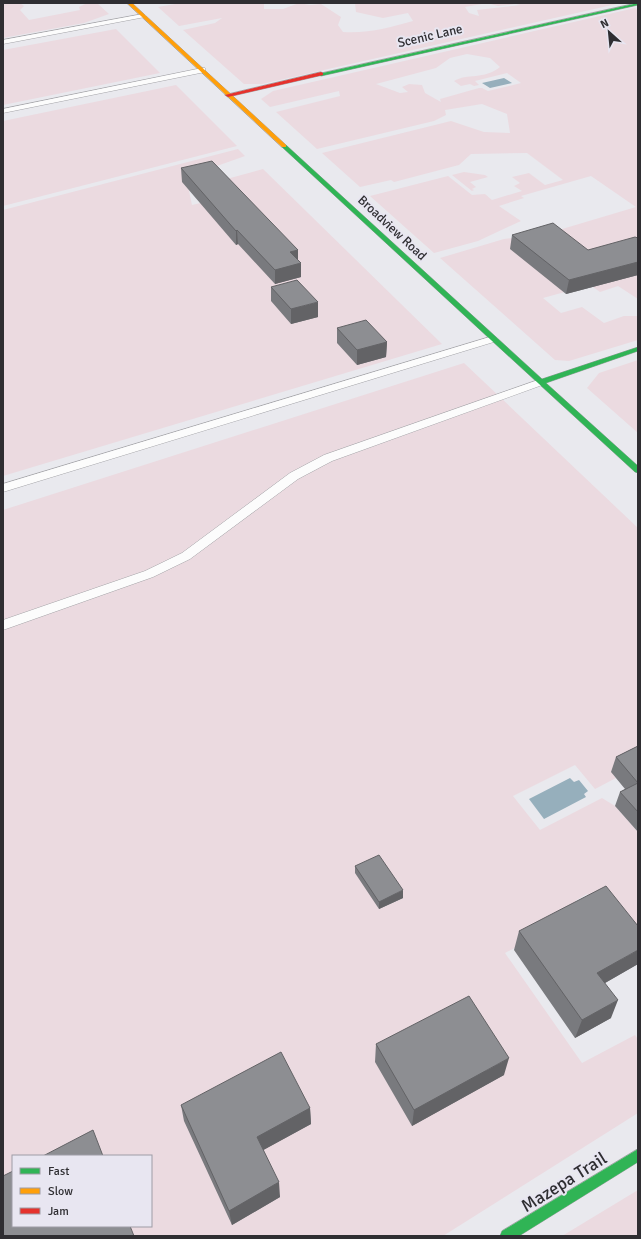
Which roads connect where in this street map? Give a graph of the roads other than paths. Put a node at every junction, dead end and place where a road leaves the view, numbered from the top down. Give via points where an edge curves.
1 (129, 3) edge
2 (638, 4) edge
3 (143, 16) junction
4 (3, 42) edge
5 (202, 70) junction
6 (228, 95) junction
7 (3, 111) edge
8 (493, 339) junction
9 (638, 349) edge
10 (541, 382) junction
11 (638, 470) edge
12 (3, 488) edge
13 (3, 625) edge
14 (638, 1155) edge
15 (507, 1236) edge

1 - 3 main road, Broadview Road
2 - 6 main road, Scenic Lane
3 - 4 lane
3 - 5 main road, Broadview Road
5 - 6 main road, Broadview Road
5 - 7 lane
6 - 8 main road, Broadview Road
8 - 10 main road, Broadview Road
8 - 12 lane
9 - 10 main road
10 - 11 main road, Broadview Road
10 - 13 lane via 328,458 294,476 186,556 149,574
14 - 15 main road, Mazepa Trail

